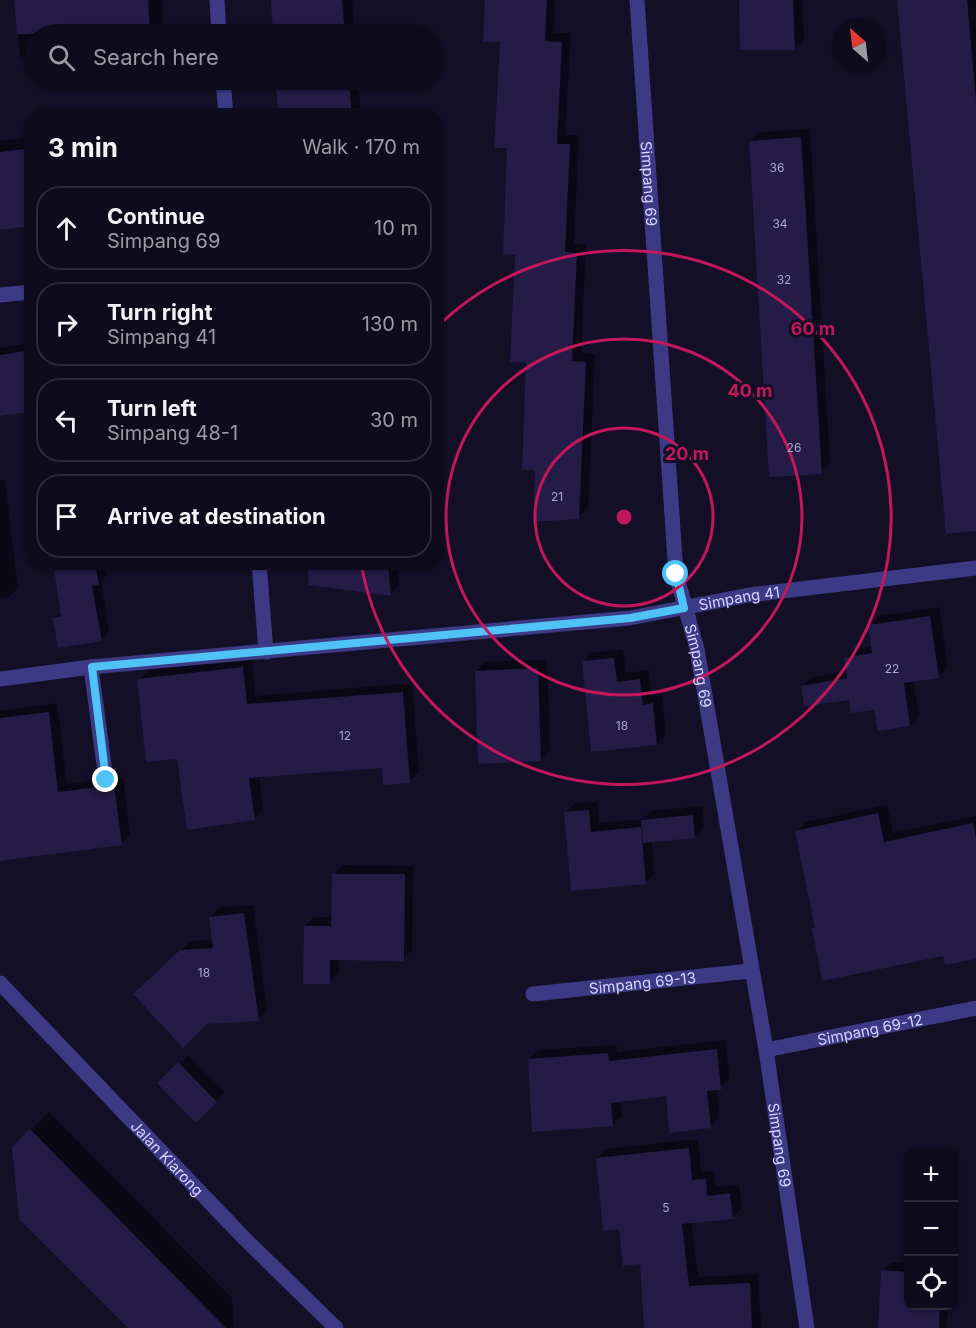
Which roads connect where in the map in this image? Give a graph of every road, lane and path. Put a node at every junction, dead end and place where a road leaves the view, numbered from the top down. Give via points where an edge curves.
1 (217, 0) edge
2 (637, 0) edge
3 (218, 24) edge
4 (224, 90) edge
5 (225, 108) edge
6 (24, 293) edge
7 (0, 295) edge
8 (976, 568) edge
9 (260, 570) edge
10 (684, 608) junction
11 (266, 652) junction
12 (92, 667) junction
13 (0, 679) edge
14 (106, 780) dead end
15 (750, 971) junction
16 (0, 983) edge
17 (533, 994) dead end
18 (976, 1008) edge
19 (766, 1050) junction
20 (336, 1328) edge
21 (807, 1328) edge

1 - 3 street
2 - 10 street, Simpang 69 via 676,574
4 - 5 street
6 - 7 street
8 - 10 street, Simpang 41 via 748,596
9 - 11 street
10 - 11 street, Simpang 41 via 630,618
10 - 15 street, Simpang 69 via 696,649
11 - 12 street, Simpang 41
12 - 13 street, Simpang 41
12 - 14 street
15 - 17 street, Simpang 69-13
15 - 19 street, Simpang 69
16 - 20 street, Jalan Kiarong via 244,1238
18 - 19 street, Simpang 69-12
19 - 21 street, Simpang 69

